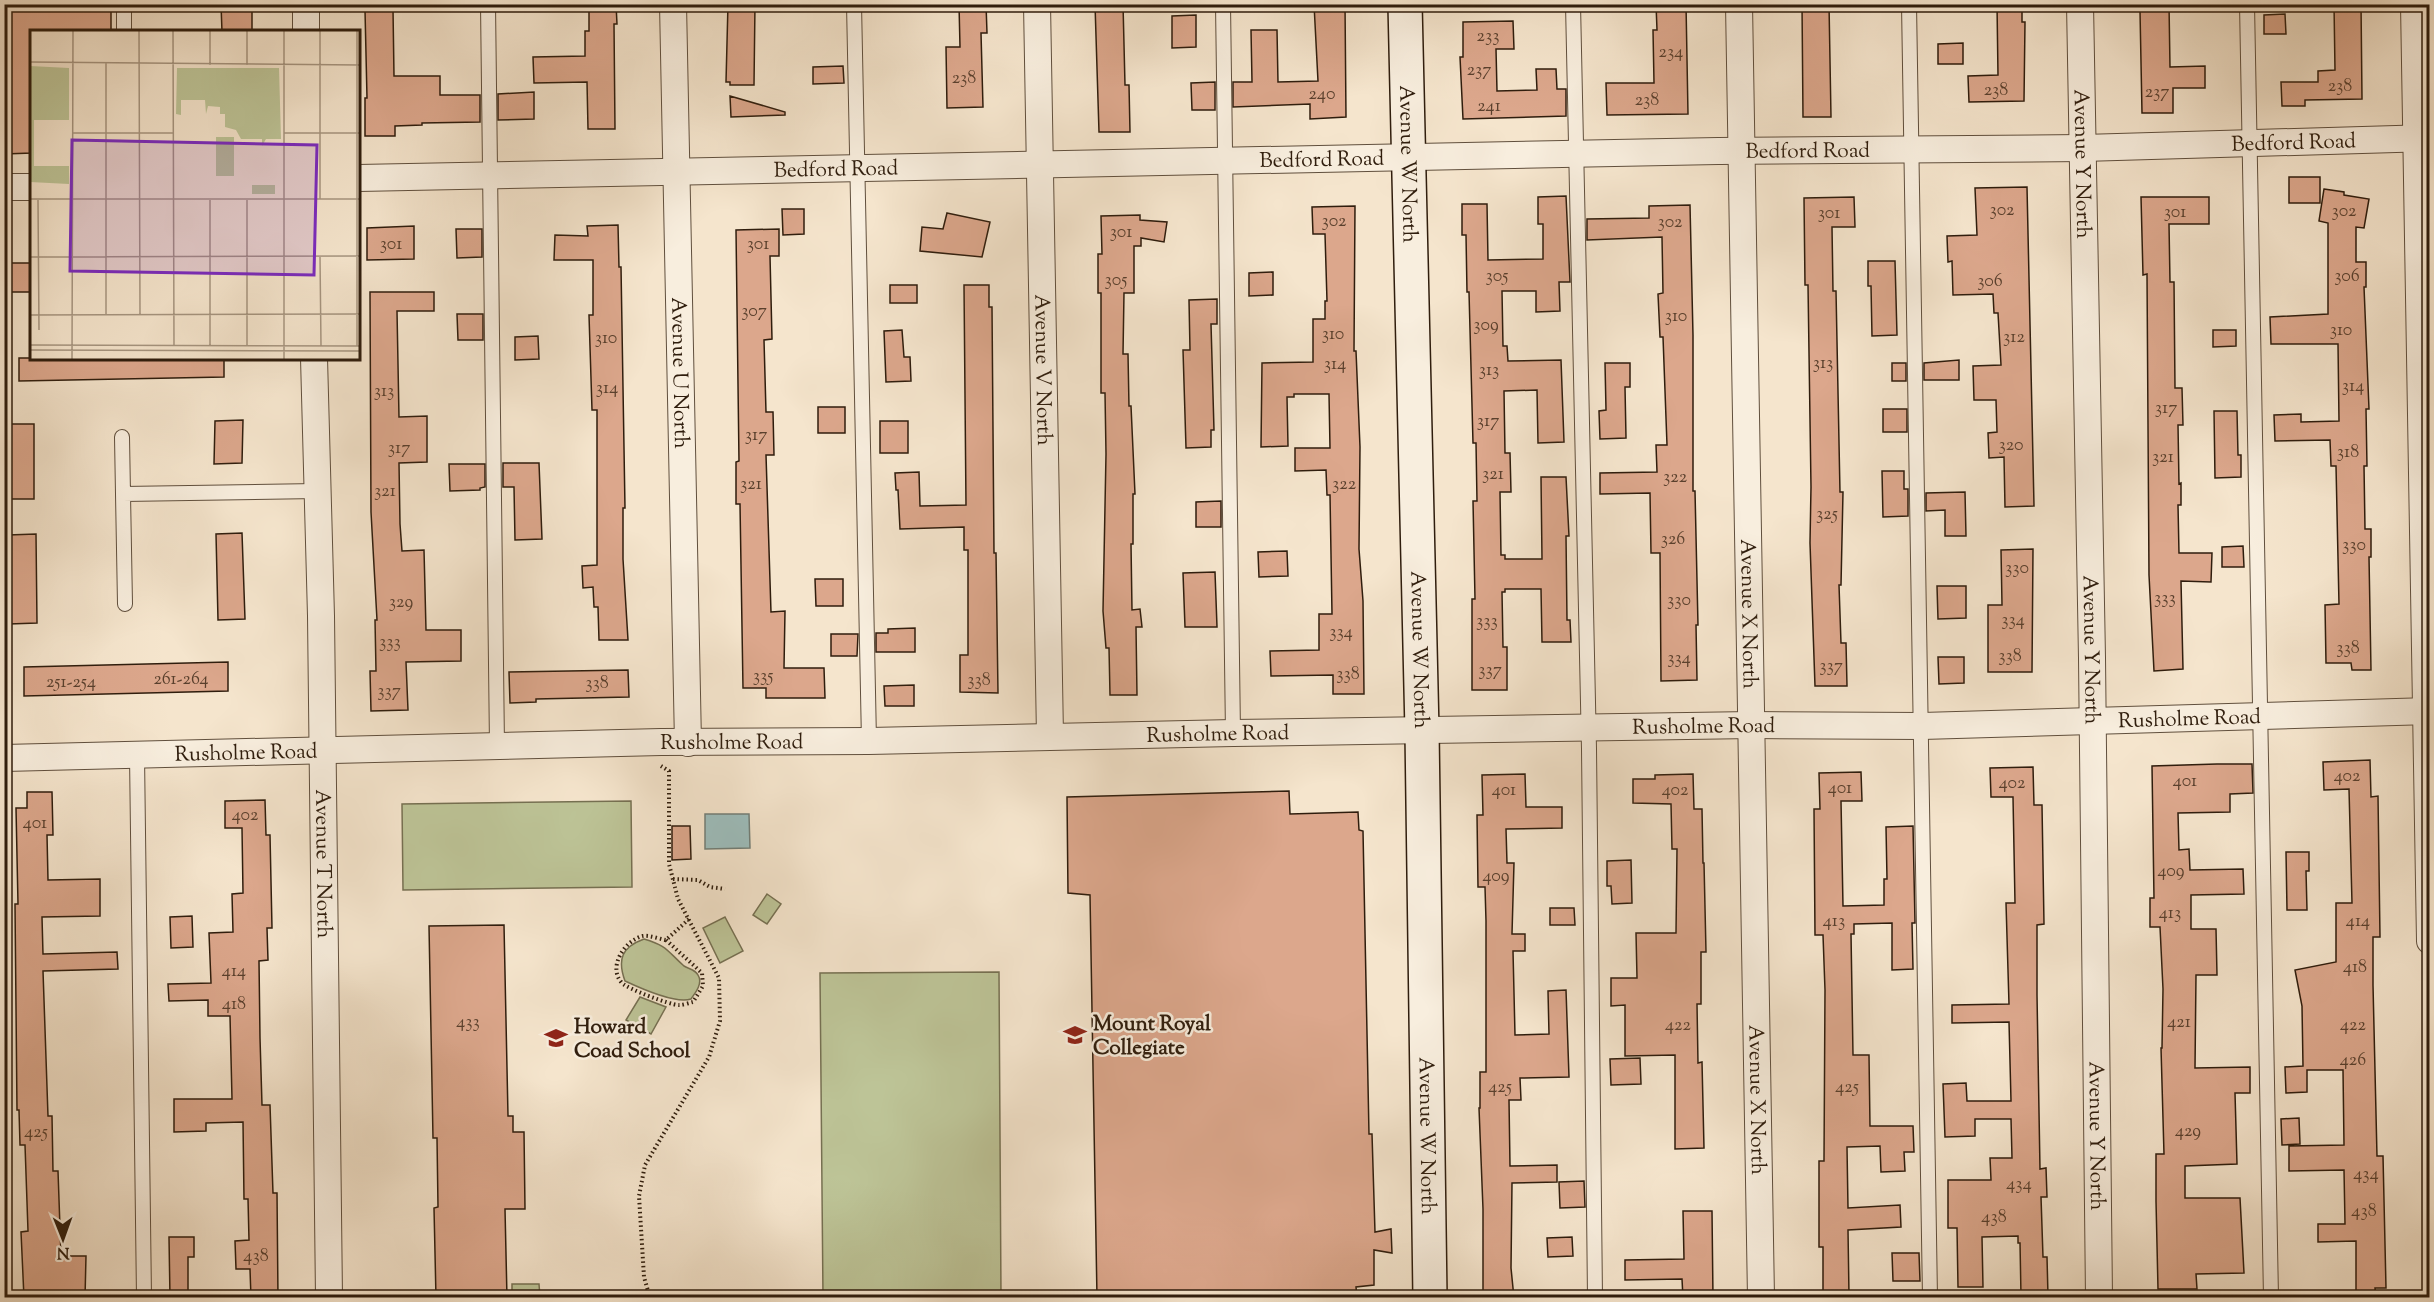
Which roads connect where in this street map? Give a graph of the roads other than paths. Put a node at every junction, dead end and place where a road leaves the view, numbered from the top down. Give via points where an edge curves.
1 (124, 4) edge
2 (306, 4) edge
3 (488, 4) edge
4 (673, 4) edge
5 (854, 4) edge
6 (1037, 4) edge
7 (1222, 4) edge
8 (1405, 4) edge
9 (1574, 4) edge
10 (1739, 4) edge
11 (1909, 4) edge
12 (2080, 4) edge
13 (2247, 4) edge
14 (2414, 4) edge
15 (124, 30) edge
16 (306, 30) edge
17 (2423, 138) edge
18 (2250, 143) junction
19 (2083, 148) junction
20 (1911, 149) junction
21 (1742, 150) junction
22 (1576, 154) junction
23 (1409, 158) junction
24 (1224, 161) junction
25 (1039, 165) junction
26 (856, 169) junction
27 (676, 172) junction
28 (491, 175) junction
29 (360, 178) edge
30 (4, 187) edge
31 (30, 187) edge
32 (314, 360) edge
33 (122, 437) dead end
34 (317, 491) junction
35 (123, 494) junction
36 (125, 603) dead end
37 (2428, 711) edge
38 (2261, 716) junction
39 (2093, 722) junction
40 (1752, 725) junction
41 (1922, 726) junction
42 (1588, 728) junction
43 (1422, 731) junction
44 (1233, 733) junction
45 (1050, 736) junction
46 (869, 741) junction
47 (688, 742) junction
48 (497, 746) junction
49 (322, 749) junction
50 (137, 755) junction
51 (4, 758) edge
52 (2430, 941) edge
53 (144, 1298) edge
54 (329, 1298) edge
55 (1430, 1298) edge
56 (1595, 1298) edge
57 (1761, 1298) edge
58 (1930, 1298) edge
59 (2099, 1298) edge
60 (2271, 1298) edge

1 - 15 lane
2 - 16 street
3 - 28 lane
4 - 27 street, Avenue U North
5 - 26 lane
6 - 25 street, Avenue V North
7 - 24 lane
8 - 23 street, Avenue W North
9 - 22 lane
10 - 21 street, Avenue X North
11 - 20 lane
12 - 19 street, Avenue Y North
13 - 18 lane
14 - 17 street
17 - 18 street, Bedford Road
17 - 37 street
18 - 19 street, Bedford Road
18 - 38 lane
19 - 20 street, Bedford Road
19 - 39 street, Avenue Y North
20 - 21 street, Bedford Road
20 - 41 lane
21 - 22 street, Bedford Road
21 - 40 street, Avenue X North
22 - 23 street, Bedford Road
22 - 42 lane
23 - 24 street, Bedford Road
23 - 43 street, Avenue W North
24 - 25 street, Bedford Road
24 - 44 lane
25 - 26 street, Bedford Road
25 - 45 street, Avenue V North
26 - 27 street, Bedford Road
26 - 46 lane
27 - 28 street, Bedford Road
27 - 47 street, Avenue U North
28 - 29 street, Bedford Road
28 - 48 lane
30 - 31 street
32 - 34 street, Avenue T North
33 - 35 lane
34 - 35 lane
34 - 49 street, Avenue T North
35 - 36 lane
37 - 38 street, Rusholme Road
37 - 52 street
38 - 39 street, Rusholme Road
38 - 60 lane
39 - 41 street, Rusholme Road
39 - 59 street, Avenue Y North
40 - 41 street, Rusholme Road
40 - 42 street, Rusholme Road
40 - 57 street, Avenue X North
41 - 58 lane
42 - 43 street, Rusholme Road
42 - 56 lane
43 - 44 street, Rusholme Road
43 - 55 street, Avenue W North
44 - 45 street, Rusholme Road
45 - 46 street, Rusholme Road
46 - 47 street, Rusholme Road
47 - 48 street, Rusholme Road
48 - 49 street, Rusholme Road
49 - 50 street, Rusholme Road
49 - 54 street, Avenue T North
50 - 51 street, Rusholme Road
50 - 53 lane

